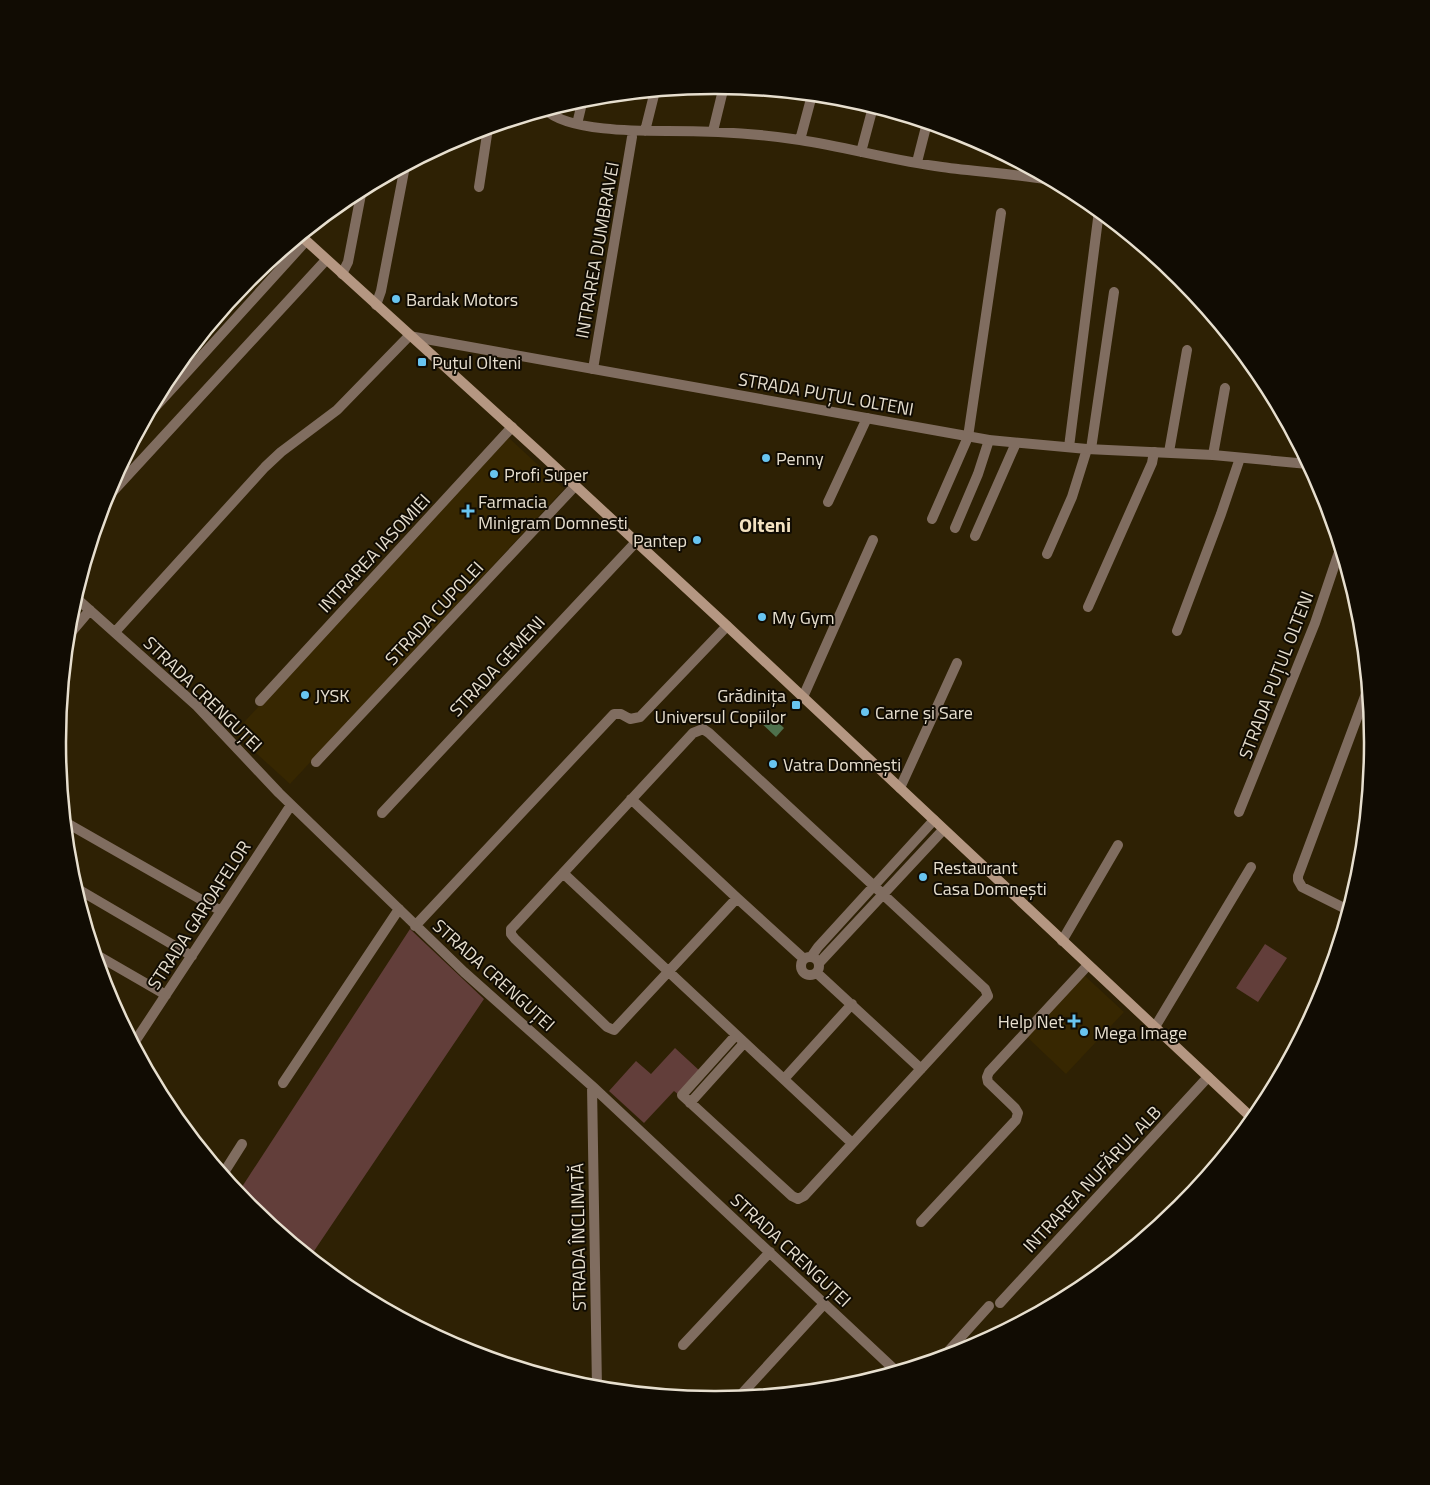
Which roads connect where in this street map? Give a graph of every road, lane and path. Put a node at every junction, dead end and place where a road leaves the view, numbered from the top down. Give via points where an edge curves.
1 (722, 94) edge
2 (654, 97) edge
3 (810, 101) edge
4 (581, 108) edge
5 (871, 113) edge
6 (552, 115) edge
7 (577, 124) junction
8 (925, 129) edge
9 (645, 131) junction
10 (713, 131) junction
11 (487, 135) edge
12 (632, 137) dead end
13 (800, 140) junction
14 (861, 152) junction
15 (916, 162) junction
16 (403, 174) edge
17 (1033, 178) edge
18 (479, 187) dead end
19 (360, 200) edge
20 (1001, 213) dead end
21 (1098, 219) edge
22 (305, 240) edge
23 (297, 247) edge
24 (326, 260) junction
25 (342, 274) junction
26 (1114, 292) dead end
27 (376, 305) junction
28 (409, 336) junction
29 (1187, 350) dead end
30 (593, 369) junction
31 (173, 387) edge
32 (1225, 388) dead end
33 (867, 418) junction
34 (512, 427) junction
35 (968, 436) junction
36 (989, 440) junction
37 (1016, 443) junction
38 (1069, 447) junction
39 (1089, 449) junction
40 (1154, 452) junction
41 (1169, 452) junction
42 (1213, 455) junction
43 (1240, 458) junction
44 (1300, 463) edge
45 (120, 484) edge
46 (575, 486) junction
47 (828, 502) dead end
48 (932, 519) dead end
49 (955, 528) dead end
50 (975, 536) dead end
51 (872, 540) dead end
52 (636, 542) junction
53 (1047, 554) dead end
54 (1337, 559) edge
55 (82, 602) edge
56 (1088, 606) dead end
57 (90, 610) junction
58 (78, 625) edge
59 (727, 626) junction
60 (1177, 631) dead end
61 (115, 632) junction
62 (957, 663) dead end
63 (803, 697) junction
64 (260, 700) dead end
65 (1362, 707) edge
66 (316, 762) dead end
67 (900, 788) junction
68 (631, 799) junction
69 (291, 805) junction
70 (1239, 812) dead end
71 (382, 813) dead end
72 (934, 820) junction
73 (72, 826) edge
74 (943, 830) junction
75 (1118, 845) dead end
76 (1252, 867) dead end
77 (563, 872) junction
78 (874, 886) junction
79 (84, 893) edge
80 (883, 895) junction
81 (737, 898) junction
82 (1343, 907) edge
83 (399, 909) junction
84 (222, 911) junction
85 (843, 921) junction
86 (416, 926) junction
87 (852, 929) junction
88 (1062, 941) junction
89 (192, 956) junction
90 (104, 959) edge
91 (813, 963) junction
92 (1088, 965) junction
93 (668, 971) junction
94 (166, 995) junction
95 (852, 1004) junction
96 (1155, 1027) junction
97 (138, 1038) edge
98 (740, 1039) junction
99 (921, 1069) junction
100 (1208, 1076) junction
101 (784, 1079) junction
102 (283, 1083) dead end
103 (592, 1086) junction
104 (1247, 1113) edge
105 (852, 1143) junction
106 (242, 1144) dead end
107 (226, 1169) edge
108 (921, 1222) dead end
109 (770, 1252) junction
110 (1000, 1303) dead end
111 (824, 1304) junction
112 (989, 1306) dead end
113 (683, 1345) dead end
114 (953, 1346) edge
115 (891, 1367) edge
116 (597, 1380) edge
117 (745, 1390) edge

1 - 10 street
2 - 9 street
3 - 13 street
4 - 7 street
5 - 14 street
6 - 7 street
7 - 9 street
8 - 15 street
9 - 10 street
10 - 13 street
11 - 18 street
12 - 30 street, INTRAREA DUMBRAVEI
13 - 14 street
14 - 15 street
15 - 17 street
16 - 27 street
19 - 25 street via 348,262
20 - 35 street
21 - 38 street
22 - 24 main road
23 - 31 street
24 - 25 main road
24 - 45 street
25 - 27 main road
26 - 39 street
27 - 28 main road
28 - 30 street, STRADA PUȚUL OLTENI
28 - 34 main road
28 - 61 street via 338,410 280,452 265,467
29 - 41 street
30 - 33 street, STRADA PUȚUL OLTENI
32 - 42 street
33 - 35 street, STRADA PUȚUL OLTENI
33 - 47 street
34 - 46 main road
34 - 64 street, INTRAREA IASOMIEI
35 - 36 street, STRADA PUȚUL OLTENI
35 - 48 street
36 - 37 street, STRADA PUȚUL OLTENI
36 - 49 street
37 - 38 street, STRADA PUȚUL OLTENI
37 - 50 street
38 - 39 street, STRADA PUȚUL OLTENI
39 - 40 street, STRADA PUȚUL OLTENI
39 - 53 street
40 - 41 street, STRADA PUȚUL OLTENI
40 - 56 street
41 - 42 street, STRADA PUȚUL OLTENI
42 - 43 street, STRADA PUȚUL OLTENI
43 - 44 street, STRADA PUȚUL OLTENI
43 - 60 street
46 - 52 main road
46 - 66 street, STRADA CUPOLEI
51 - 63 street
52 - 59 main road
52 - 71 street, STRADA GEMENI
54 - 70 street, STRADA PUȚUL OLTENI via 1315,623
55 - 57 street, STRADA CRENGUȚEI
57 - 58 street
57 - 61 street, STRADA CRENGUȚEI
59 - 63 main road
59 - 86 street via 640,717 630,719 614,714
61 - 69 street, STRADA CRENGUȚEI via 197,706
62 - 67 street
63 - 67 main road
65 - 82 street via 1298,876 1302,886
67 - 72 main road
68 - 77 street
68 - 78 street via 693,733 703,729
68 - 81 street
69 - 83 street, STRADA CRENGUȚEI
69 - 84 street, STRADA GAROAFELOR
72 - 74 main road
72 - 78 street
73 - 84 street
74 - 80 street
74 - 88 main road
75 - 88 street
76 - 96 street
77 - 93 street
77 - 93 street via 514,926 511,934 607,1027 611,1030 616,1028
78 - 80 street
78 - 85 street
79 - 89 street
80 - 87 street
80 - 99 street via 988,992
81 - 91 street
81 - 93 street
83 - 86 street, STRADA CRENGUȚEI
83 - 102 street
84 - 89 street, STRADA GAROAFELOR
85 - 87 street
85 - 91 street via 818,948
86 - 103 street, STRADA CRENGUȚEI
87 - 91 street
88 - 92 main road
89 - 94 street, STRADA GAROAFELOR
90 - 94 street
91 - 95 street
92 - 96 main road
92 - 108 street via 989,1072 988,1082 1015,1108 1018,1113 1016,1120
93 - 98 street
94 - 97 street, STRADA GAROAFELOR
95 - 99 street
95 - 101 street
96 - 100 main road
98 - 101 street
98 - 105 street via 682,1095 690,1103 798,1199
99 - 105 street
100 - 104 main road
100 - 110 street, INTRAREA NUFĂRUL ALB
101 - 105 street
103 - 109 street, STRADA CRENGUȚEI
103 - 116 street, STRADA ÎNCLINATĂ
106 - 107 street
109 - 111 street, STRADA CRENGUȚEI
109 - 113 street
111 - 115 street, STRADA CRENGUȚEI
111 - 117 street
112 - 114 street

